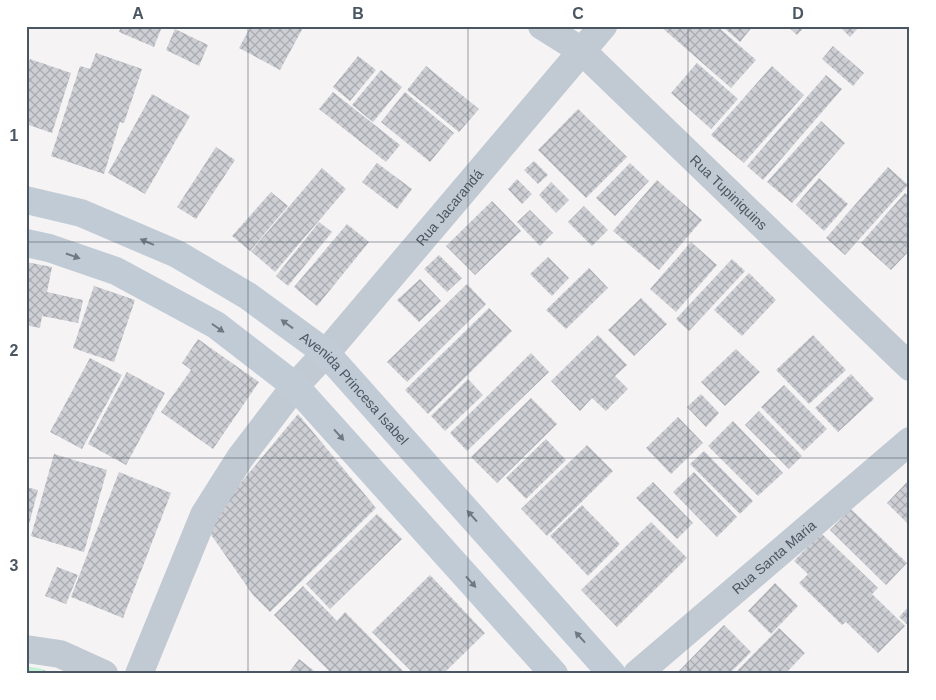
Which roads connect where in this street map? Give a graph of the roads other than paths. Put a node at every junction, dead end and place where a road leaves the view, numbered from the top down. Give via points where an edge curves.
1 (542, 26) edge
2 (603, 26) edge
3 (582, 51) junction
4 (26, 200) edge
5 (26, 243) edge
6 (326, 353) junction
7 (910, 367) edge
8 (295, 386) junction
9 (910, 441) edge
10 (26, 649) edge
11 (104, 674) edge
12 (139, 674) edge
13 (554, 674) edge
14 (612, 674) edge
15 (637, 674) edge

1 - 3 street, Rua Tupiniquins
2 - 3 street, Rua Jacarandá
3 - 6 street, Rua Jacarandá
3 - 7 street, Rua Tupiniquins
6 -> 4 main road, Avenida Princesa Isabel via 248,296 177,254 81,213
5 -> 8 main road via 116,271 216,325
6 - 8 street, Rua Jacarandá
14 -> 6 main road, Avenida Princesa Isabel
8 - 12 street, Rua Jacarandá via 240,458 204,515
8 -> 13 main road
9 - 15 street, Rua Santa Maria
10 - 11 street via 60,654

